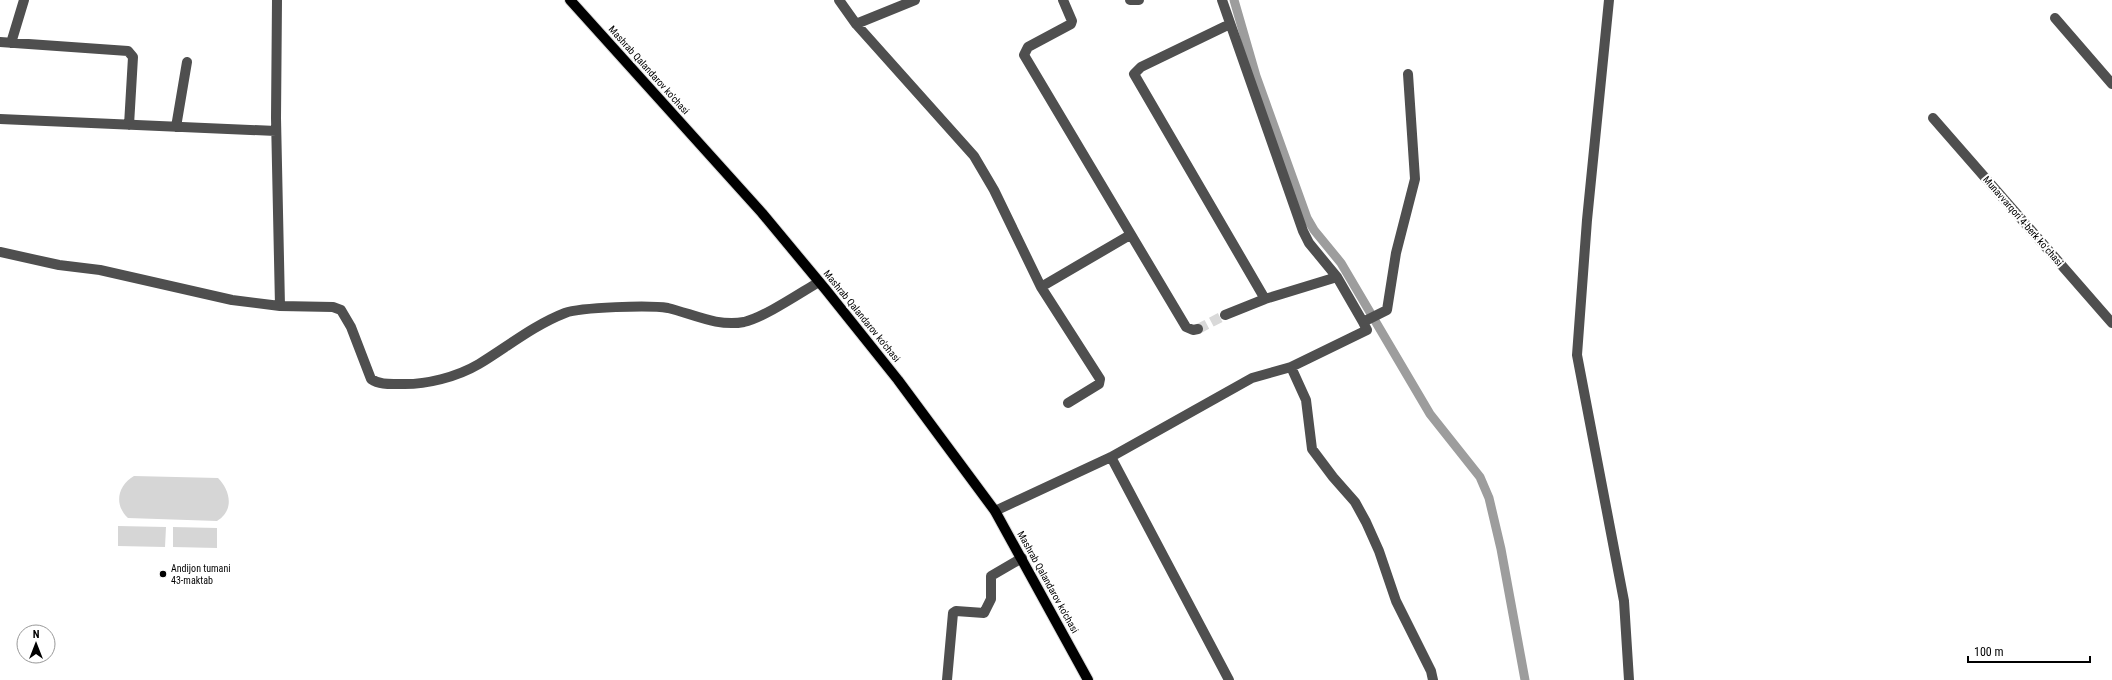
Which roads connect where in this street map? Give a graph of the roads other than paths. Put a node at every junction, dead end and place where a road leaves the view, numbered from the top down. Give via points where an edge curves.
1 (24, 0) edge
2 (277, 0) edge
3 (570, 0) edge
4 (840, 0) edge
5 (915, 0) edge
6 (1063, 0) edge
7 (1130, 0) edge
8 (1139, 0) edge
9 (1222, 0) edge
10 (1609, 0) edge
11 (2055, 18) dead end
12 (856, 24) junction
13 (1230, 24) junction
14 (0, 42) edge
15 (12, 42) junction
16 (187, 62) dead end
17 (1408, 74) dead end
18 (2112, 84) edge
19 (1933, 118) dead end
20 (0, 119) edge
21 (129, 125) junction
22 (176, 127) junction
23 (276, 131) junction
24 (1130, 235) junction
25 (0, 252) edge
26 (1337, 277) junction
27 (819, 282) junction
28 (1041, 287) junction
29 (1265, 299) junction
30 (280, 306) junction
31 (1225, 315) tunnel mouth
32 (1365, 321) junction
33 (2112, 323) edge
34 (1198, 329) dead end
35 (1291, 367) junction
36 (1068, 403) dead end
37 (1111, 457) junction
38 (995, 511) junction
39 (1022, 558) junction
40 (947, 680) edge
41 (1088, 680) edge
42 (1229, 680) edge
43 (1433, 680) edge
44 (1629, 680) edge

1 - 15 street
2 - 23 street
3 - 27 main road, Mashrab Qalandarov ko'chasi via 762,214
4 - 12 street
5 - 12 street
6 - 24 street via 1071,24 1028,47 1024,55
7 - 8 street
9 - 13 street
10 - 44 street via 1587,220 1577,356 1624,601
11 - 18 street
12 - 28 street via 974,156 994,190
13 - 26 street via 1303,231 1309,243
13 - 29 street via 1141,67 1134,74
14 - 15 street
15 - 21 street via 131,54 133,57
16 - 22 street
17 - 32 street via 1415,179 1396,253 1387,310
19 - 33 street, Munavvarqori 4-berk koʻchasi
20 - 21 street
21 - 22 street
22 - 23 street
23 - 30 street
24 - 28 street
24 - 34 street via 1186,326 1189,329
25 - 30 street via 59,265 100,270 232,300
26 - 29 street
26 - 32 street
27 - 30 street via 746,322 727,323 702,319 667,308 640,307 565,313 520,337 478,365 444,379 405,384 384,383 371,379 351,326 341,310 333,307
27 - 38 main road, Mashrab Qalandarov ko'chasi via 898,380
28 - 36 street via 1100,379 1099,384
29 - 31 street
32 - 35 street via 1367,330
35 - 37 street via 1252,378
35 - 43 street via 1306,400 1312,449 1355,502 1366,522 1396,601 1431,671
37 - 38 street
37 - 42 street
38 - 39 main road, Mashrab Qalandarov ko'chasi
39 - 40 street via 991,576 991,599 984,612 956,610 953,613
39 - 41 main road, Mashrab Qalandarov ko'chasi

